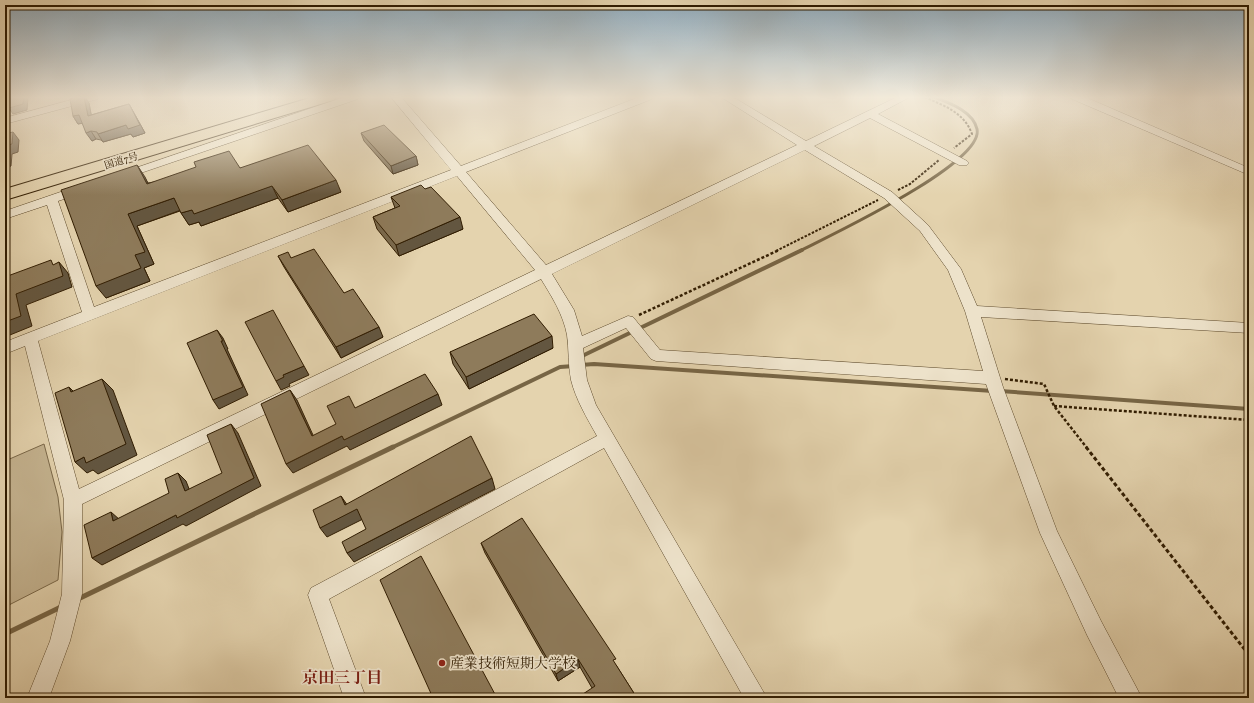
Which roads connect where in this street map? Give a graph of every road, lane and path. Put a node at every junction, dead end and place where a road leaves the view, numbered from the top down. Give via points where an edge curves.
1 (196, 130) edge
2 (221, 130) edge
3 (257, 130) edge
4 (423, 130) edge
5 (564, 130) edge
6 (781, 130) edge
7 (836, 130) edge
8 (900, 130) edge
9 (971, 130) edge
10 (1152, 130) edge
11 (1171, 130) edge
12 (805, 144) junction
13 (947, 154) junction
14 (963, 162) dead end
15 (1249, 163) edge
16 (458, 171) junction
17 (1249, 172) edge
18 (112, 179) edge
19 (96, 184) edge
20 (5, 186) edge
21 (5, 195) edge
22 (888, 196) junction
23 (51, 200) junction
24 (5, 216) edge
25 (544, 272) junction
26 (972, 311) junction
27 (90, 315) junction
28 (628, 321) junction
29 (1249, 328) edge
30 (30, 339) junction
31 (5, 348) edge
32 (575, 350) junction
33 (995, 387) junction
34 (1054, 406) junction
35 (1249, 420) edge
36 (606, 439) junction
37 (73, 500) junction
38 (1249, 655) edge
39 (38, 698) edge
40 (355, 698) edge
41 (756, 698) edge
42 (1131, 698) edge

1 - 20 highway, 国道7号
2 - 21 highway, 国道7号
3 - 18 street
4 - 16 street
5 - 16 street
6 - 12 street
7 - 12 street
8 - 13 street
9 - 13 path via 972,134
10 - 17 street
11 - 15 street
12 - 22 street
12 - 25 street
13 - 14 street
13 - 22 path via 910,184
16 - 25 street
16 - 27 street
19 - 23 street
22 - 26 street via 924,228 939,247 954,269
22 - 28 path
23 - 24 street
23 - 27 street
25 - 32 street via 567,310 574,334
25 - 37 street
26 - 29 street
26 - 33 street
27 - 30 street
28 - 32 street
28 - 33 street via 656,355
30 - 31 street
30 - 37 street
32 - 36 street via 579,380 589,407
33 - 34 path via 1044,384
33 - 42 street via 1049,533
34 - 35 path
34 - 38 path
36 - 40 street via 318,595
36 - 41 street
37 - 39 street via 70,603 60,642

